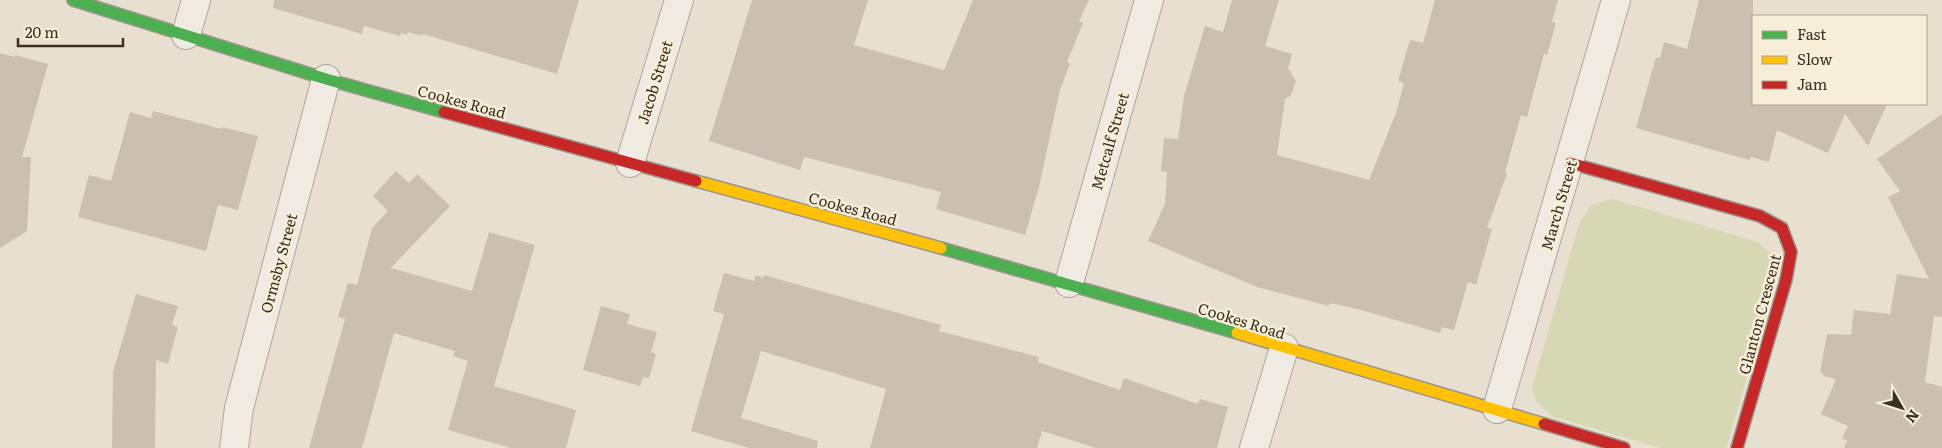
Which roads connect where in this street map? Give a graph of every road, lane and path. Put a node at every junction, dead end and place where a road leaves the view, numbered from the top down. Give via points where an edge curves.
1 (72, 0) edge
2 (196, 0) edge
3 (679, 0) edge
4 (1148, 0) edge
5 (1616, 0) edge
6 (186, 35) junction
7 (326, 79) junction
8 (630, 163) junction
9 (1570, 163) junction
10 (1069, 283) junction
11 (1284, 348) junction
12 (1497, 409) junction
13 (234, 448) edge
14 (1254, 448) edge
15 (1624, 448) edge
16 (1737, 448) edge

1 - 6 street, Cookes Road
2 - 6 street
3 - 8 street, Jacob Street
4 - 10 street, Metcalf Street
5 - 9 street, March Street
6 - 7 street, Cookes Road
7 - 8 street, Cookes Road
7 - 13 street, Ormsby Street via 239,408
8 - 10 street, Cookes Road
9 - 12 street, March Street
9 - 16 street, Glanton Crescent via 1760,216 1782,228 1791,252 1786,280
10 - 11 street, Cookes Road
11 - 12 street, Cookes Road
11 - 14 street
12 - 15 street, Cookes Road

